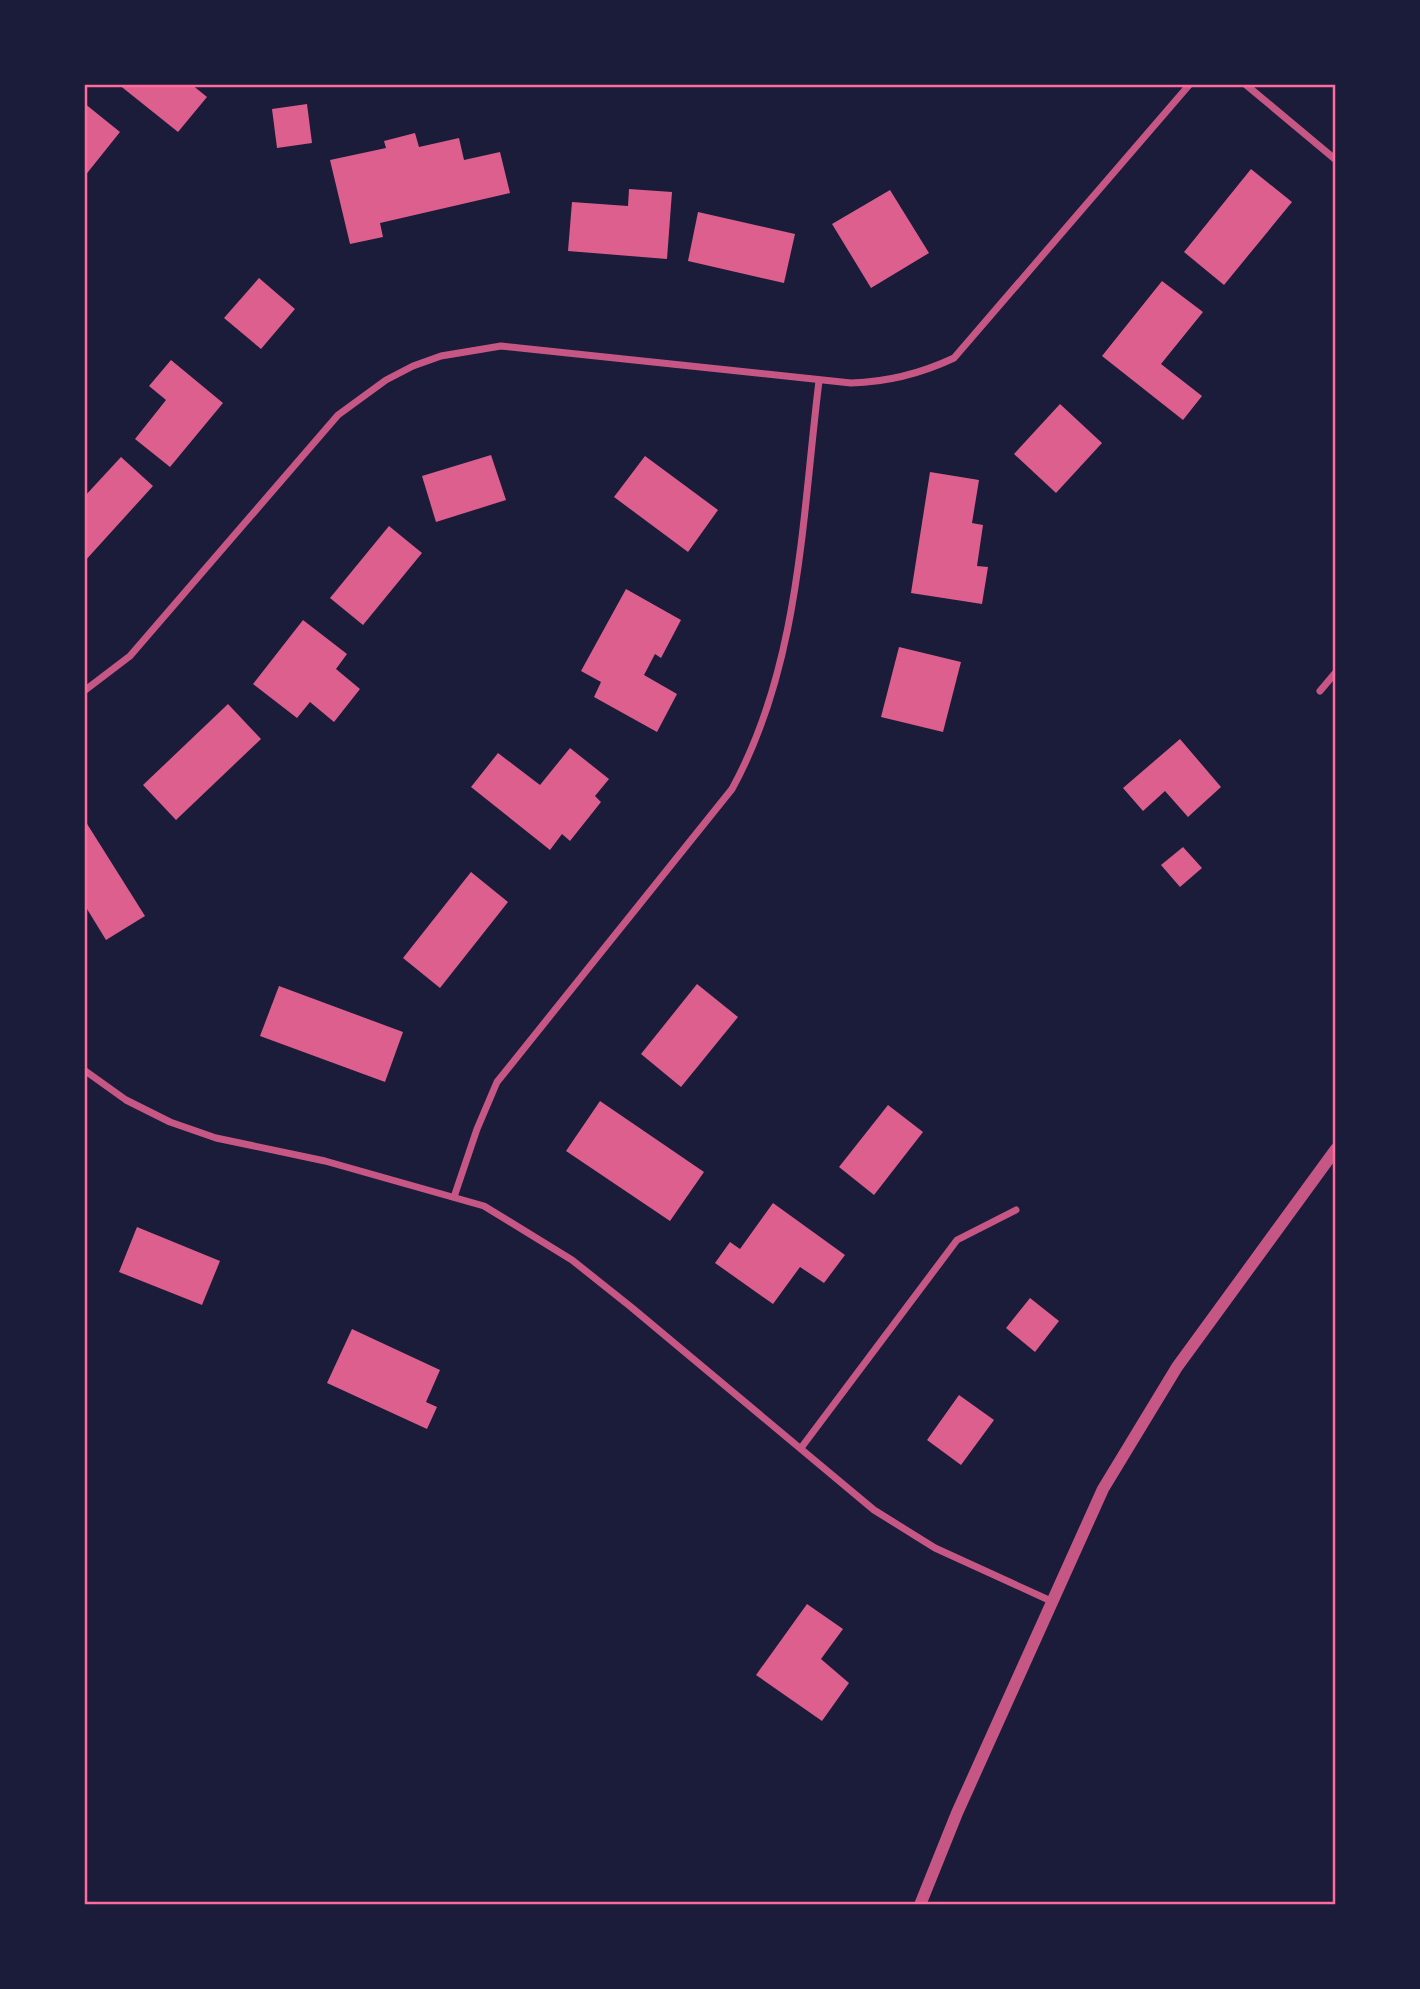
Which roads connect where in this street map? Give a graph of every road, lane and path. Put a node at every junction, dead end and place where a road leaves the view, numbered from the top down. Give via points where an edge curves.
1 (1190, 84) edge
2 (1245, 84) edge
3 (1336, 160) edge
4 (819, 381) junction
5 (1336, 672) edge
6 (84, 691) edge
7 (1320, 691) dead end
8 (84, 1070) edge
9 (1336, 1149) edge
10 (454, 1197) junction
11 (1016, 1210) dead end
12 (801, 1448) junction
13 (1051, 1601) junction
14 (920, 1905) edge

1 - 4 street via 954,358 898,379
2 - 3 street
4 - 6 street via 500,346 440,356 413,366 338,415 130,656
4 - 10 street via 787,638 776,687 749,757 732,789 497,1083
5 - 7 street
8 - 10 street via 126,1100 181,1126
9 - 13 street via 1177,1367 1103,1489
10 - 12 street via 484,1206 572,1261
11 - 12 street via 957,1240
12 - 13 street via 874,1510 925,1541
13 - 14 street

